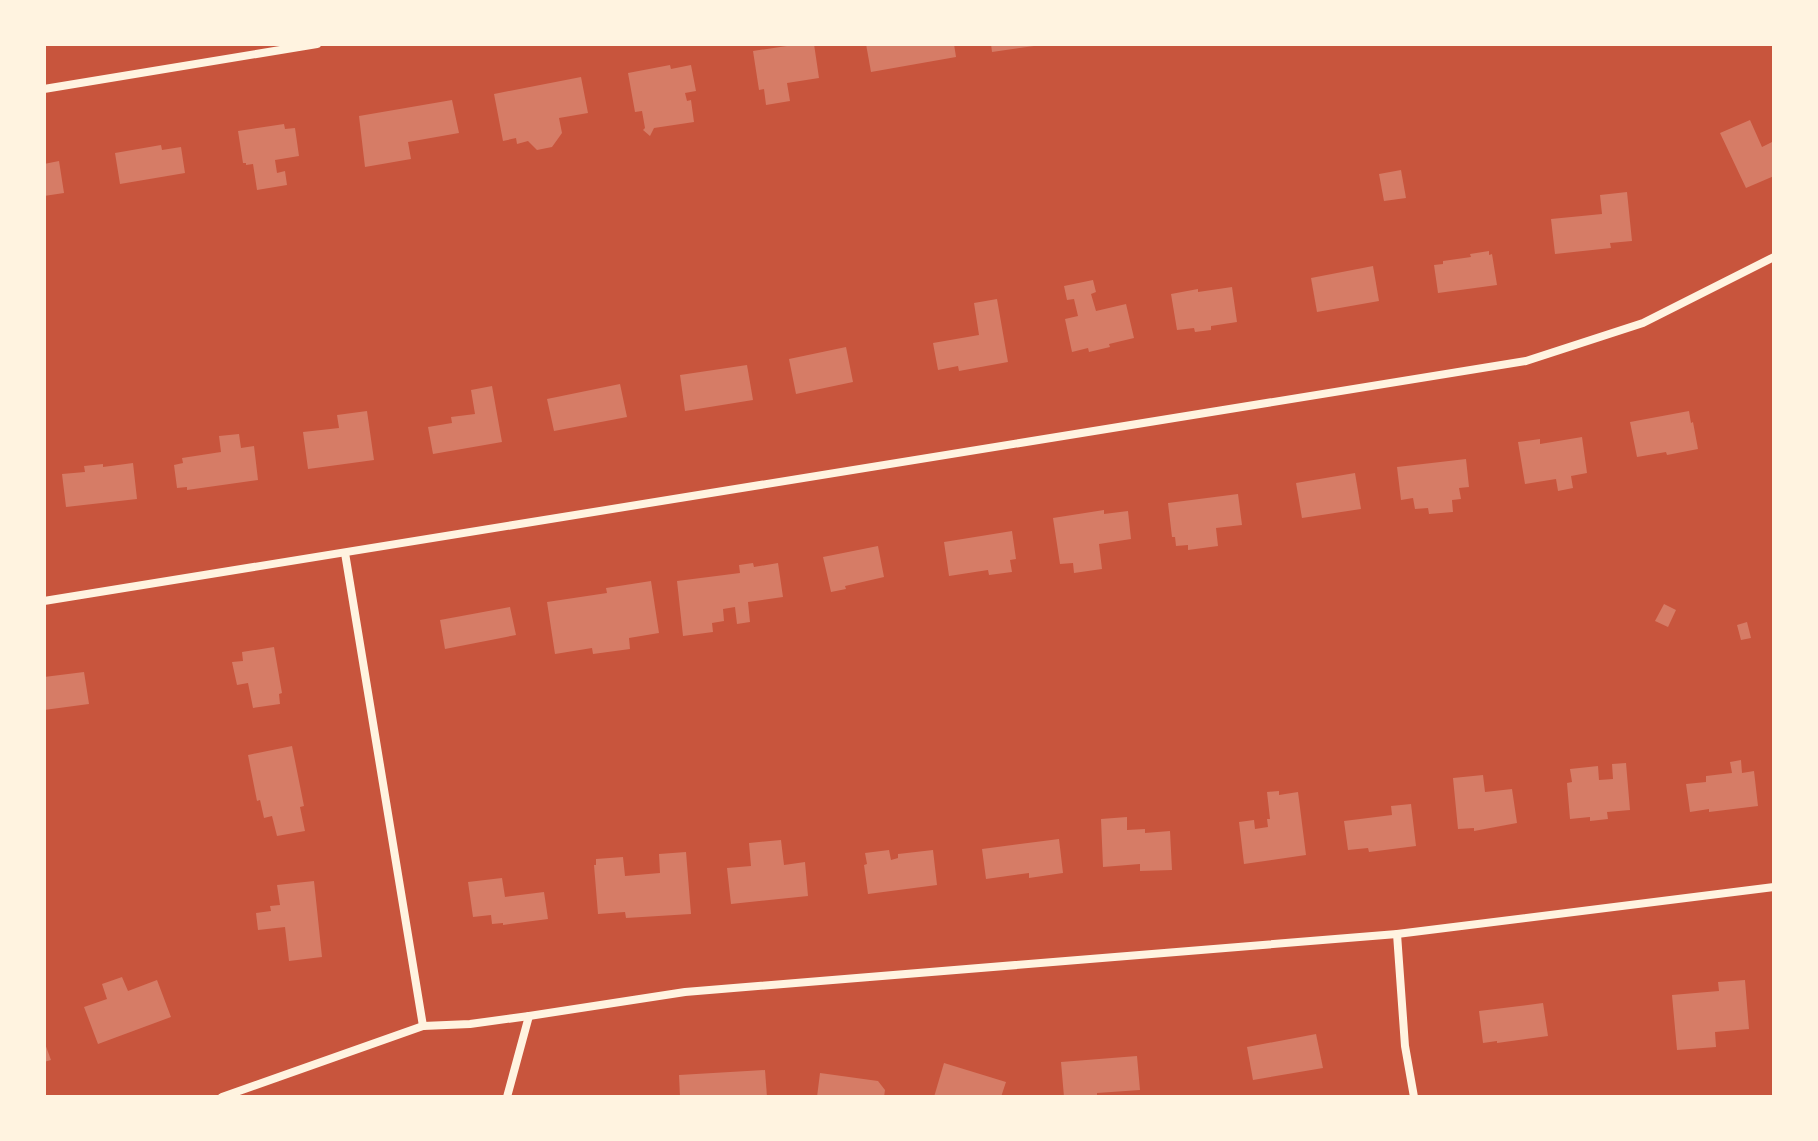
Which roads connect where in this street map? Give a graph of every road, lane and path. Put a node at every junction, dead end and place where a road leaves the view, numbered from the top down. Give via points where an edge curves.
1 (317, 44) edge
2 (44, 89) edge
3 (1774, 257) edge
4 (345, 553) junction
5 (44, 601) edge
6 (1774, 887) edge
7 (1397, 934) junction
8 (529, 1016) junction
9 (423, 1026) junction
10 (222, 1097) edge
11 (507, 1097) edge
12 (1414, 1097) edge

1 - 2 street
3 - 4 street via 1643,323 1526,361
4 - 5 street
4 - 9 street
6 - 7 street
7 - 8 street via 685,992
7 - 12 street
8 - 9 street
8 - 11 street
9 - 10 street

